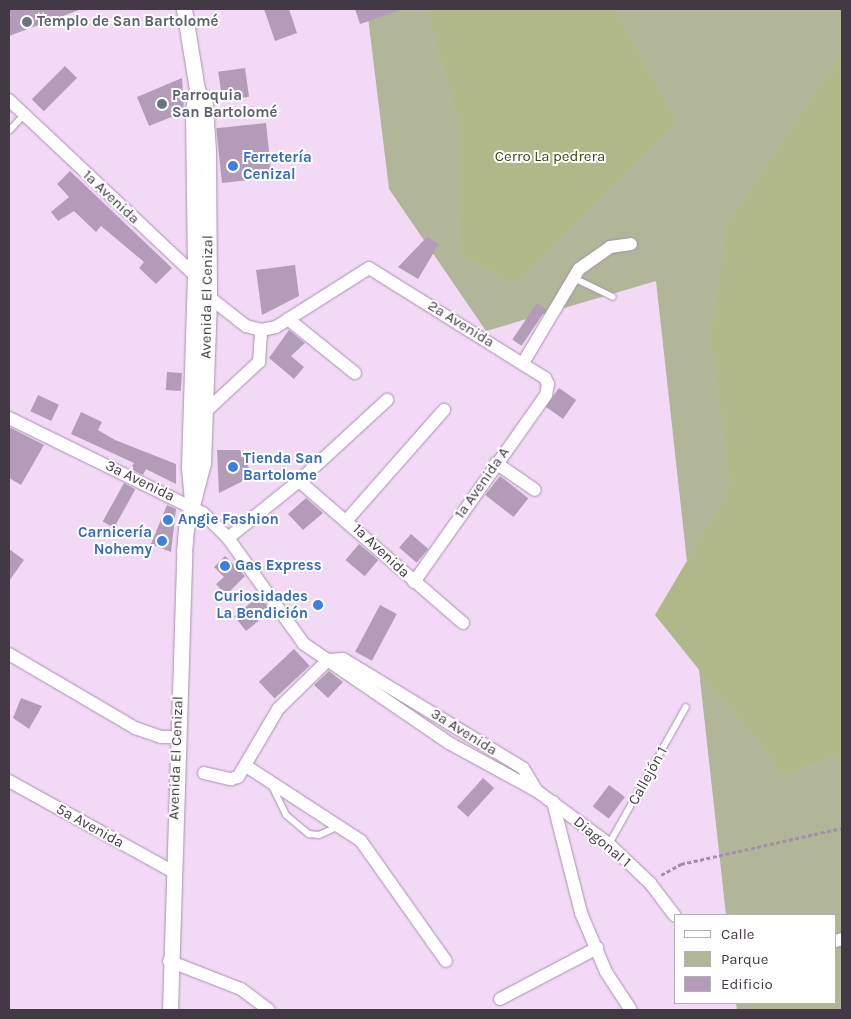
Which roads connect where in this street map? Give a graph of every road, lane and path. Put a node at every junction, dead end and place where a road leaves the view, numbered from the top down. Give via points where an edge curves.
1 (184, 9) edge
2 (197, 89) junction
3 (9, 100) edge
4 (24, 115) junction
5 (9, 131) edge
6 (631, 244) dead end
7 (195, 275) junction
8 (574, 278) junction
9 (209, 297) junction
10 (613, 297) dead end
11 (288, 319) junction
12 (261, 330) junction
13 (523, 363) junction
14 (355, 373) dead end
15 (548, 384) joint
16 (387, 400) dead end
17 (444, 410) dead end
18 (199, 412) junction
19 (9, 418) edge
20 (496, 463) junction
21 (299, 481) junction
22 (534, 490) dead end
23 (192, 507) junction
24 (347, 520) junction
25 (228, 538) junction
26 (414, 582) junction
27 (463, 623) dead end
28 (9, 654) edge
29 (328, 660) junction
30 (686, 707) dead end
31 (176, 737) junction
32 (246, 766) junction
33 (204, 772) dead end
34 (270, 780) junction
35 (9, 781) edge
36 (537, 791) junction
37 (553, 802) junction
38 (341, 827) junction
39 (842, 828) edge
40 (609, 844) junction
41 (172, 871) junction
42 (650, 883) junction
43 (674, 915) edge
44 (597, 948) junction
45 (169, 961) junction
46 (446, 961) dead end
47 (500, 1000) dead end
48 (170, 1010) edge
49 (269, 1010) edge
50 (630, 1010) edge

1 - 2 street, Avenida El Cenizal
2 - 7 street, Avenida El Cenizal via 193,110
2 - 9 street, Avenida El Cenizal via 205,105 208,151
3 - 4 street, 1a Avenida
4 - 5 lane
4 - 7 street, 1a Avenida
6 - 8 street via 610,247 593,257
7 - 9 street, 1a Avenida
7 - 18 street, Avenida El Cenizal
8 - 10 lane
8 - 13 street
9 - 12 street, 1a Avenida via 246,326
9 - 18 street, Avenida El Cenizal
11 - 12 street
11 - 13 street, 2a Avenida via 369,268
11 - 14 street
12 - 18 street via 258,362
13 - 15 street, 2a Avenida via 542,375
15 - 20 street, 1a Avenida A via 546,395
16 - 21 street
17 - 24 street
18 - 23 street, Avenida El Cenizal via 190,467
19 - 23 street, 3a Avenida
20 - 22 street
20 - 26 street, 1a Avenida A
21 - 24 street, 1a Avenida
21 - 25 street
23 - 25 street, 3a Avenida via 213,520
23 - 31 street, Avenida El Cenizal via 184,552
24 - 26 street, 1a Avenida
25 - 29 street, 3a Avenida via 292,630 304,644
26 - 27 street, 1a Avenida
28 - 31 street via 135,728 161,737
29 - 32 street via 278,709
29 - 36 street, 3a Avenida via 478,762
29 - 36 street, 3a Avenida via 350,662 523,768
30 - 40 lane, Callejón 1
31 - 41 street, Avenida El Cenizal
32 - 33 street via 235,779
32 - 34 street
34 - 38 street
34 - 38 lane via 286,815 309,834 319,835
35 - 41 street, 5a Avenida
36 - 37 street, 3a Avenida
37 - 40 street, Diagonal 1
37 - 44 street via 581,913
38 - 46 street via 369,850
39 - 42 path via 681,864
40 - 42 street, Diagonal 1
41 - 45 street, Avenida El Cenizal
42 - 43 street, Diagonal 1
44 - 47 street
44 - 50 street via 606,972
45 - 48 street, Avenida El Cenizal
45 - 49 street via 241,989

